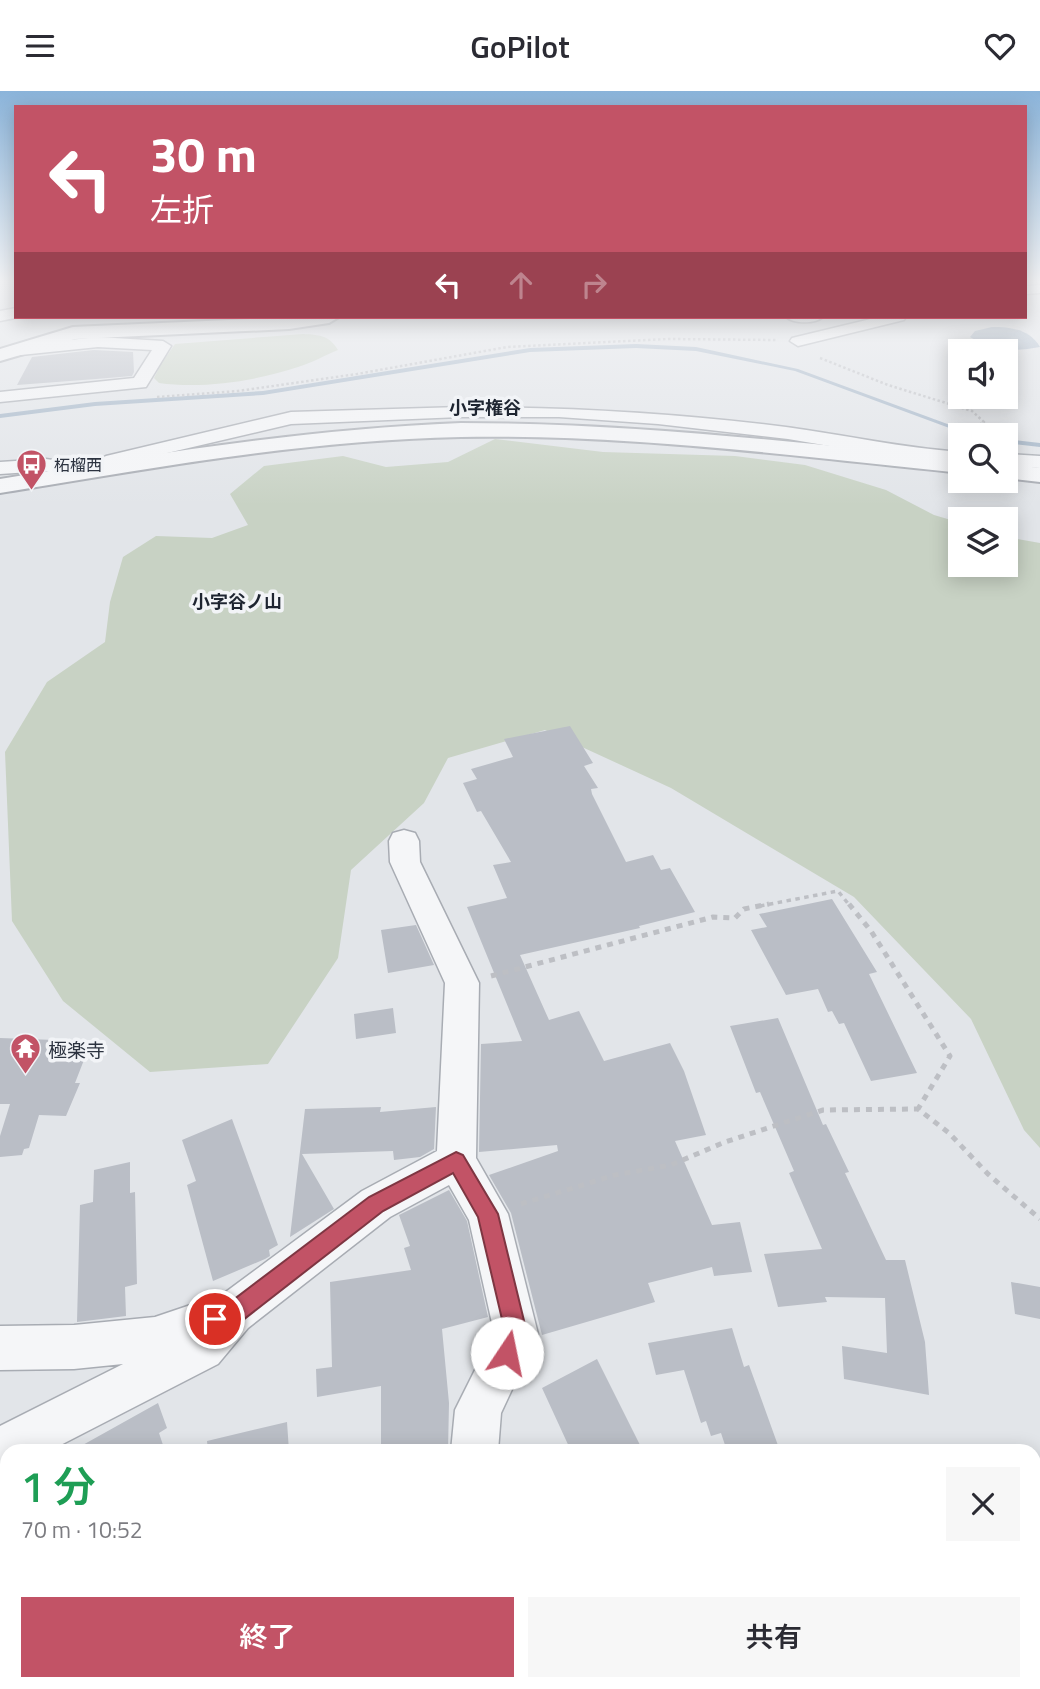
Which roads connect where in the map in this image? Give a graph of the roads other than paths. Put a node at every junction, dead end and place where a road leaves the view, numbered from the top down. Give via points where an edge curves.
1 (157, 356) edge
2 (0, 397) edge
3 (681, 439) junction
4 (911, 454) junction
5 (948, 457) edge
6 (1018, 461) edge
7 (1040, 462) edge
8 (948, 465) edge
9 (0, 468) edge
10 (91, 471) junction
11 (1018, 472) edge
12 (1040, 475) edge
13 (0, 486) edge
14 (404, 841) dead end
15 (456, 1161) junction
16 (235, 1312) junction
17 (0, 1348) edge
18 (14, 1444) edge
19 (475, 1444) edge

1 - 2 street via 140,383
3 - 4 street
3 - 8 street
3 - 10 street via 583,431 384,433 240,447
4 - 5 street
4 - 10 street via 658,418 559,412 397,413 291,418 113,460
6 - 7 street
9 - 10 street via 48,465
10 - 13 street
11 - 12 street
14 - 15 street via 405,862 462,983
15 - 16 street via 376,1204
15 - 19 street via 488,1214 516,1333 478,1410
16 - 17 street via 155,1339
16 - 18 street via 202,1347

